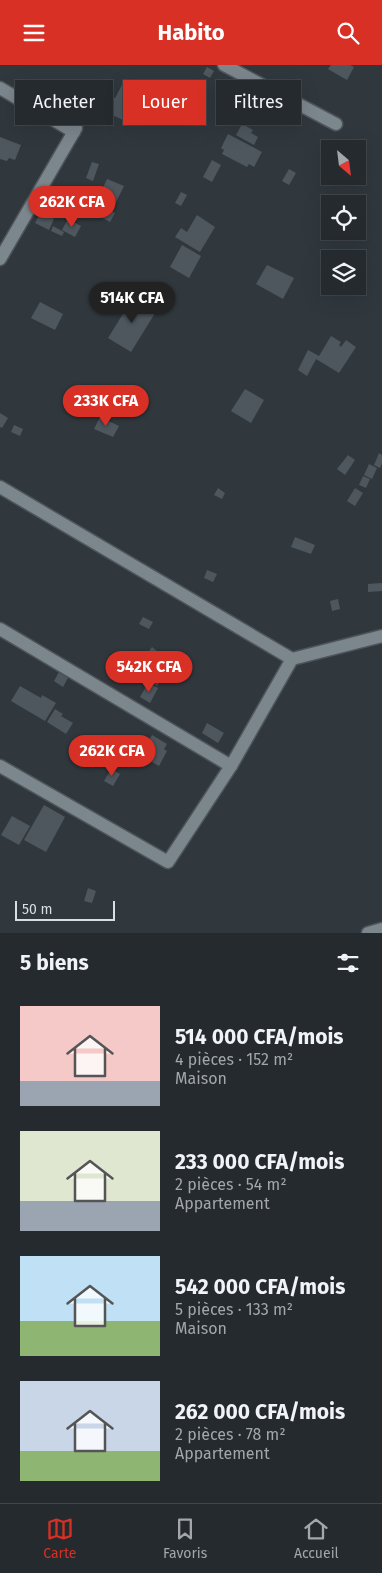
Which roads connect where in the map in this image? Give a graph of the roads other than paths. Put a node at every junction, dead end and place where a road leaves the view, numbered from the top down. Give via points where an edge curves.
1 (224, 65) edge
2 (0, 88) edge
3 (336, 124) dead end
4 (0, 259) edge
5 (0, 487) edge
6 (0, 629) edge
7 (382, 636) edge
8 (292, 659) junction
9 (0, 765) edge
10 (231, 766) junction
11 (382, 929) edge
12 (368, 933) edge

1 - 3 street
2 - 4 street via 75,130
5 - 8 street
6 - 10 street
7 - 8 street
8 - 10 street
9 - 10 street via 168,861
11 - 12 street

